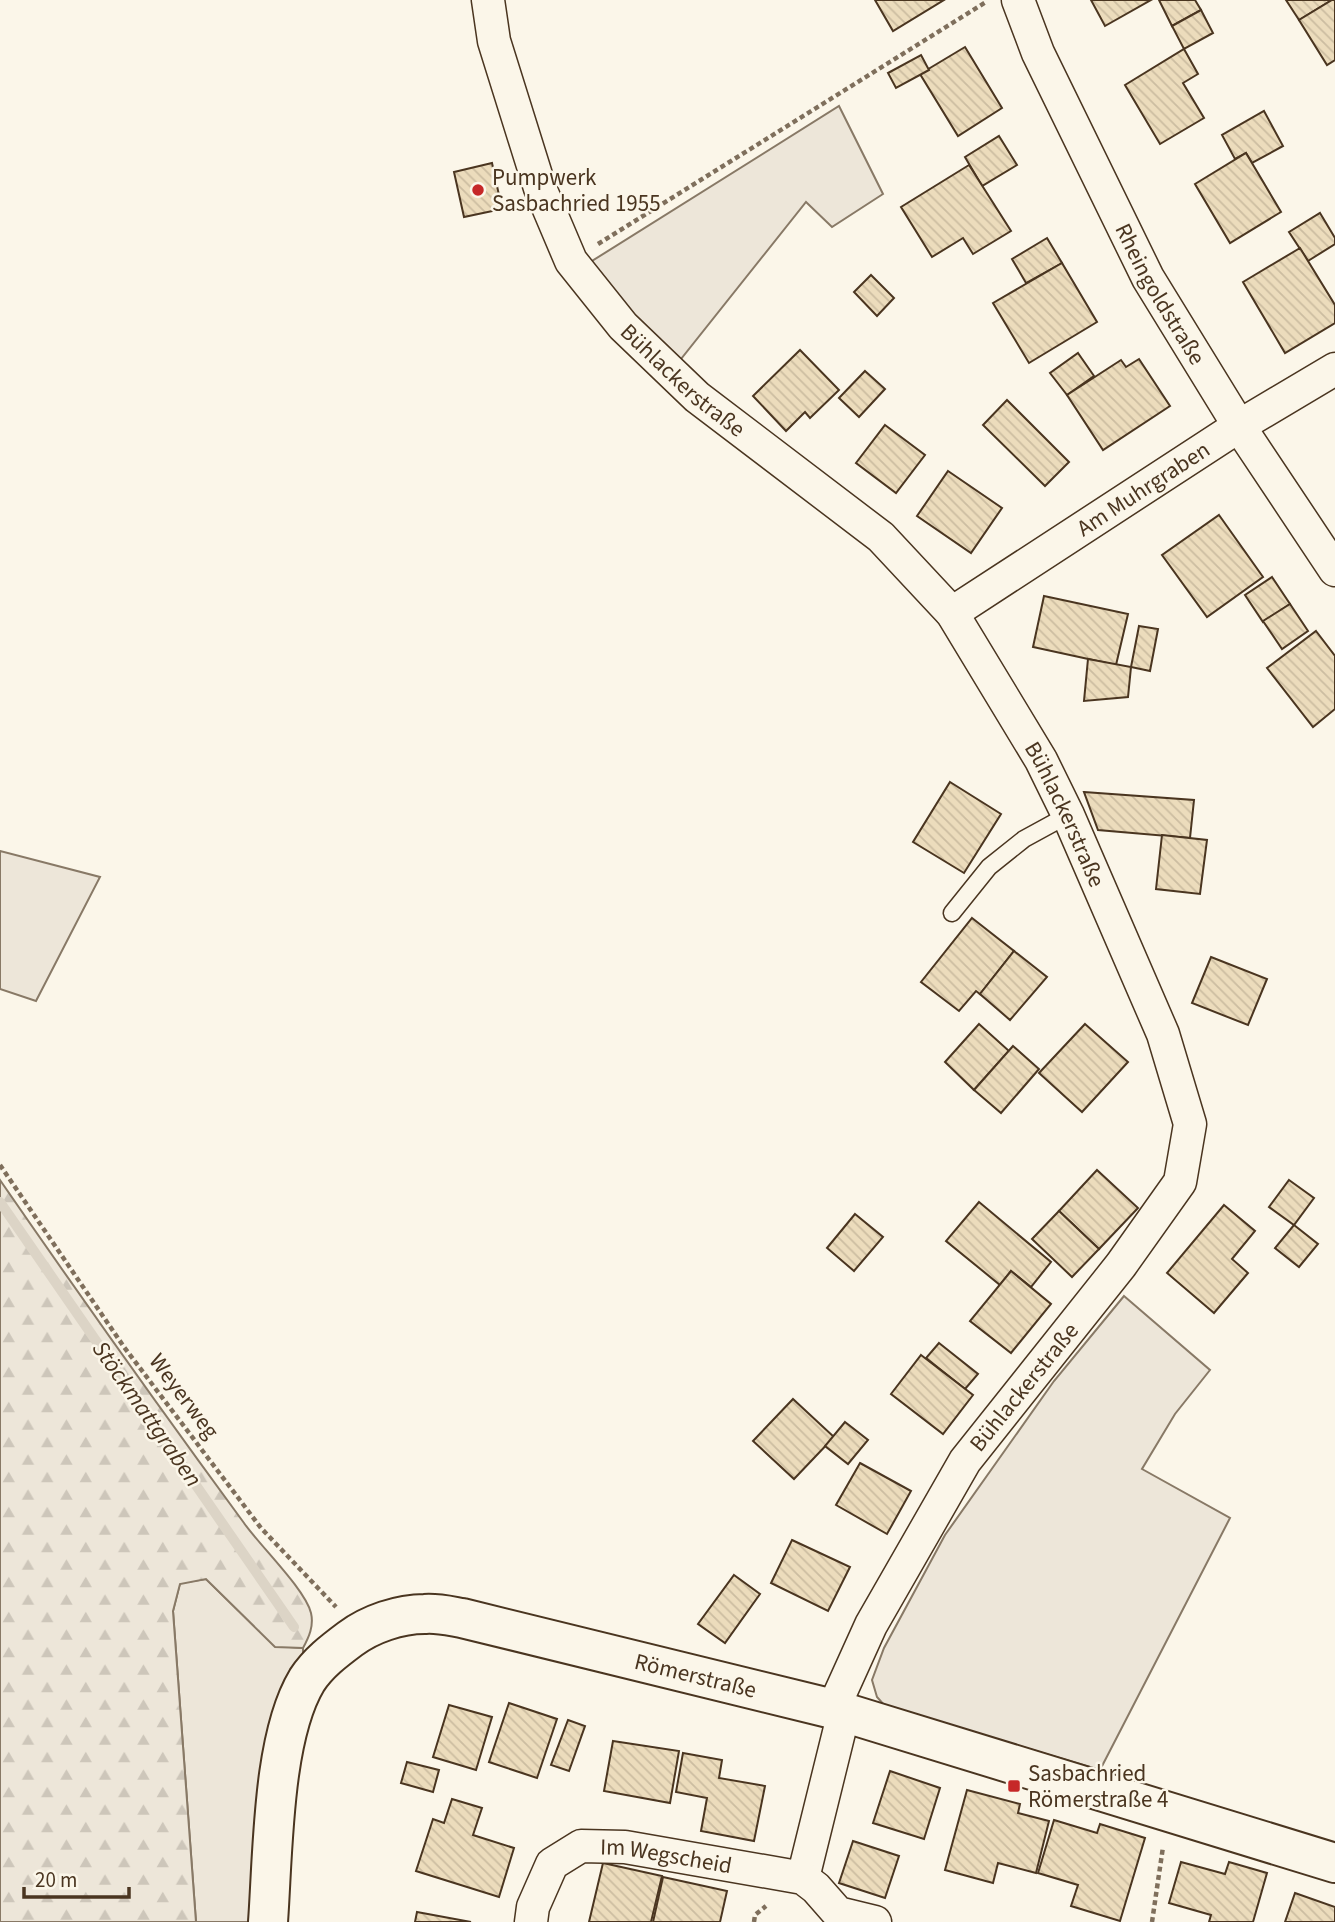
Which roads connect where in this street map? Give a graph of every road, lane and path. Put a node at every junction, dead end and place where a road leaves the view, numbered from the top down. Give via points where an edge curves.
1 (488, 0) edge
2 (988, 0) edge
3 (1018, 0) edge
4 (571, 261) junction
5 (1335, 369) edge
6 (1238, 426) junction
7 (1335, 570) edge
8 (952, 613) junction
9 (1068, 815) junction
10 (952, 912) dead end
11 (0, 1166) edge
12 (359, 1632) junction
13 (838, 1711) junction
14 (1169, 1811) junction
15 (1335, 1863) edge
16 (803, 1878) junction
17 (268, 1922) edge
18 (531, 1922) edge
19 (875, 1922) edge
20 (1152, 1922) edge

1 - 4 street, Bühlackerstraße via 494,41 540,188
2 - 4 path
3 - 6 street, Rheingoldstraße via 1038,53 1149,278
4 - 8 street, Bühlackerstraße via 623,326 697,397 881,537
5 - 6 street, Am Muhrgraben
6 - 7 street, Rheingoldstraße
6 - 8 street, Am Muhrgraben
8 - 9 street, Bühlackerstraße via 1041,760
9 - 10 lane via 1024,839 989,867
9 - 13 street, Bühlackerstraße via 1163,1034 1190,1124 1180,1182 1121,1265 965,1461 871,1625
11 - 12 path, Weyerweg via 124,1347 261,1528
12 - 13 street, Römerstraße via 395,1618 425,1614 462,1618
12 - 17 street, Römerstraße via 328,1655 307,1680 289,1720 277,1801
13 - 14 street, Römerstraße
13 - 16 street
14 - 15 street, Römerstraße
14 - 20 path
16 - 18 street, Im Wegscheid via 625,1847 581,1846 552,1864
16 - 19 street via 838,1913

